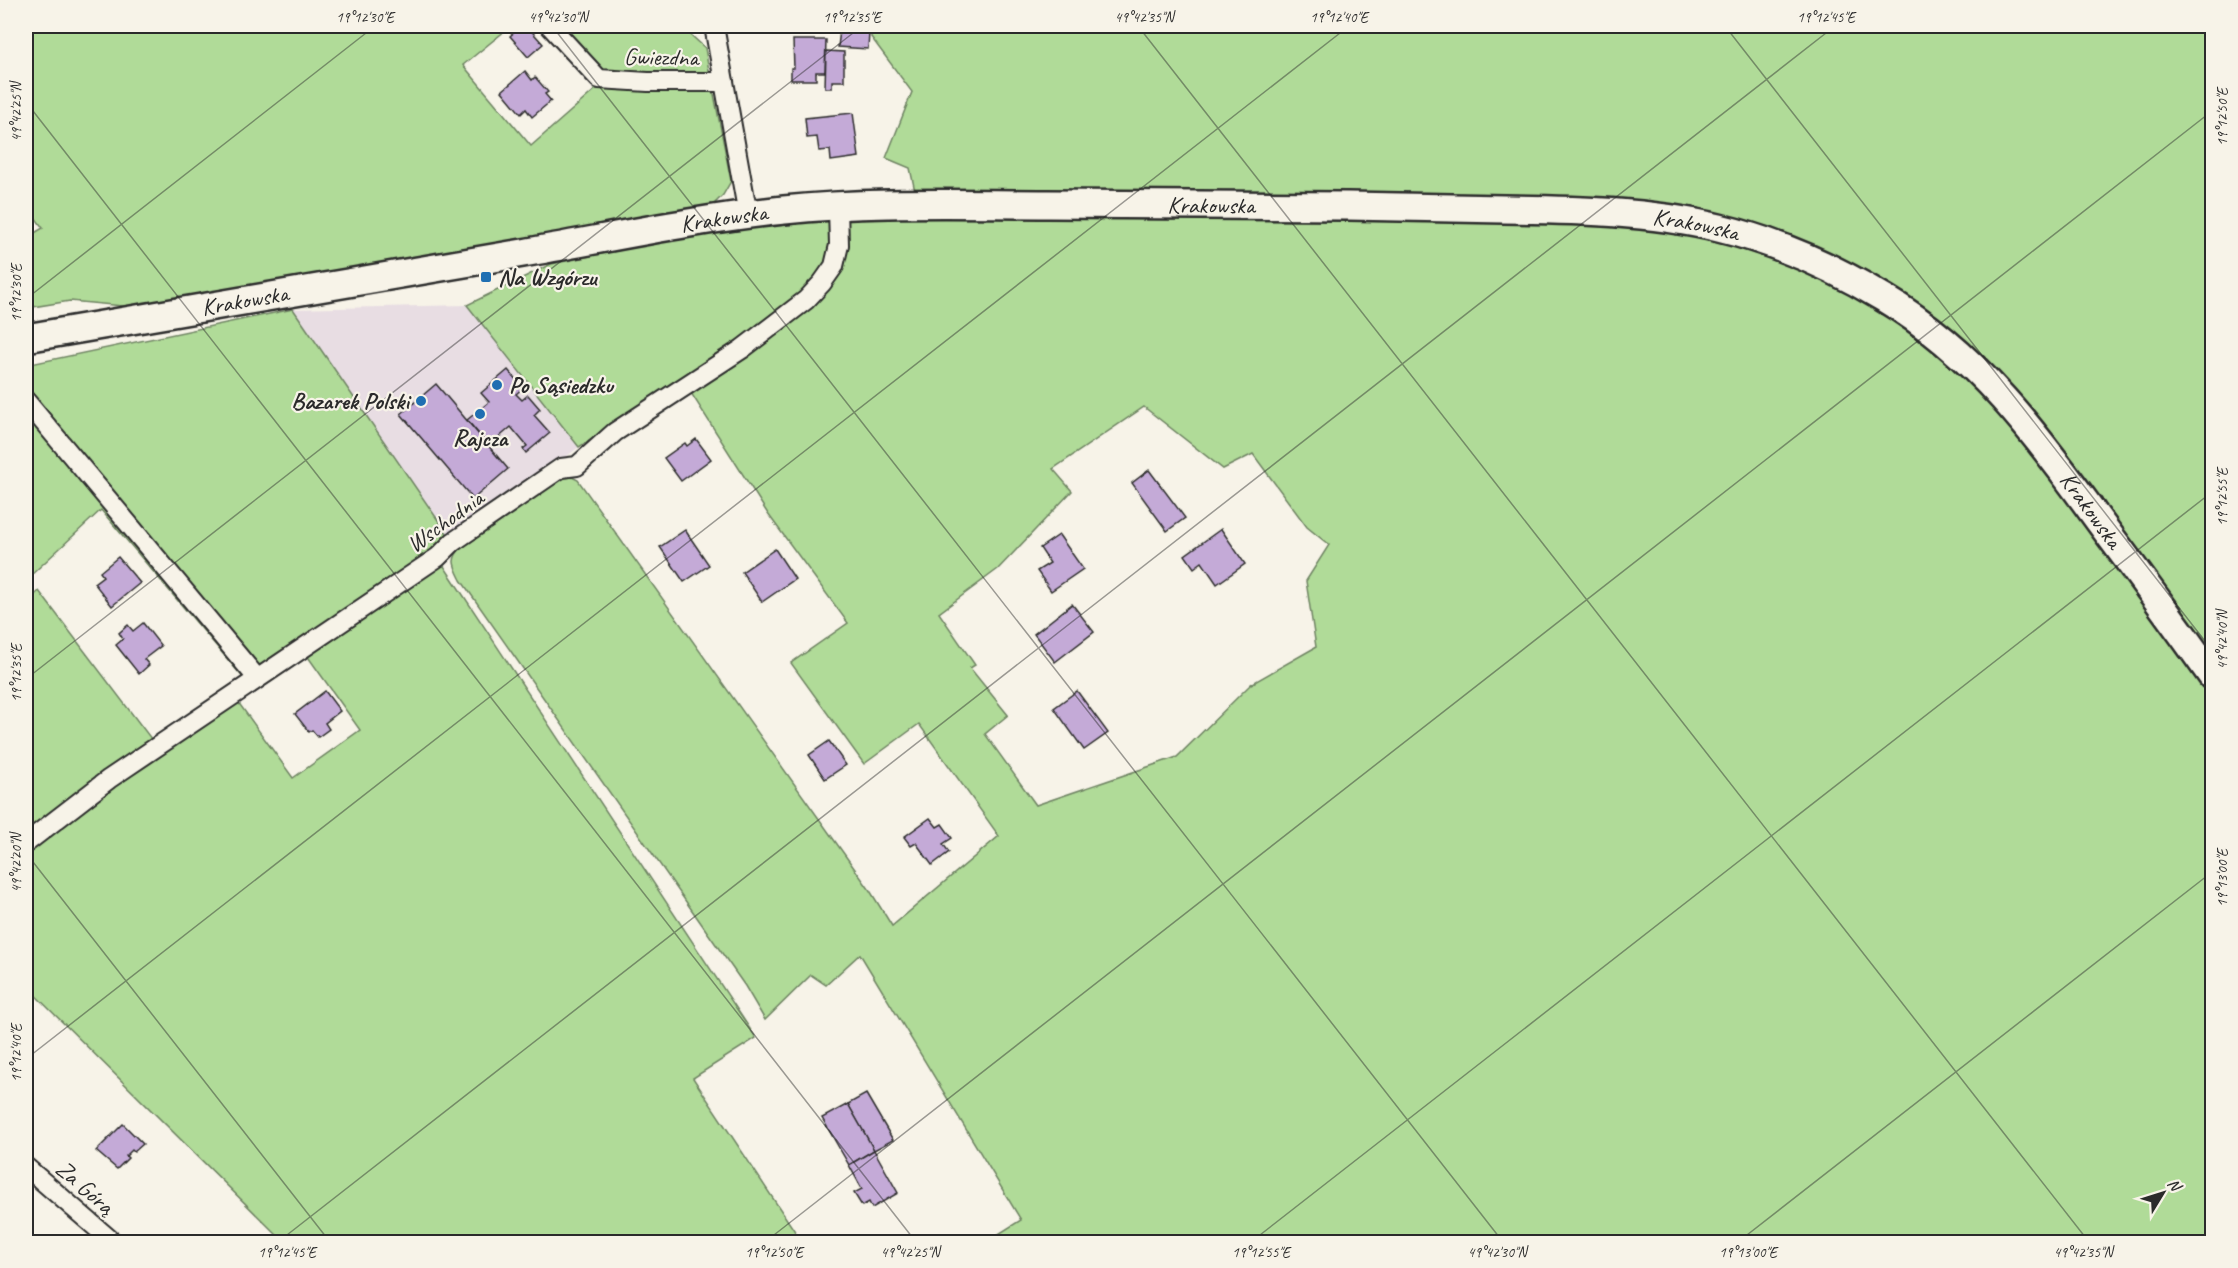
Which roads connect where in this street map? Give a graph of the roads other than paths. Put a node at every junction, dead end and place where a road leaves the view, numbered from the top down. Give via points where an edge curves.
1 (550, 26) edge
2 (714, 26) edge
3 (724, 82) junction
4 (838, 207) junction
5 (748, 215) junction
6 (26, 338) edge
7 (26, 401) edge
8 (2212, 676) edge
9 (257, 678) junction
10 (26, 843) edge
11 (26, 1167) edge
12 (113, 1242) edge

1 - 3 street, Gwiezdna via 599,79
2 - 3 street
3 - 5 street
4 - 5 main road, Krakowska
4 - 8 main road, Krakowska via 942,204 1574,210 1668,219 1757,239 1841,273 1888,300 1922,323 1984,376 2054,458
4 - 9 street, Wschodnia via 839,245 834,266 806,300 742,349 615,432 577,466 561,468 453,542 438,557
5 - 6 main road, Krakowska
7 - 9 street
9 - 10 street, Wschodnia via 109,779
11 - 12 street, Za Górą

